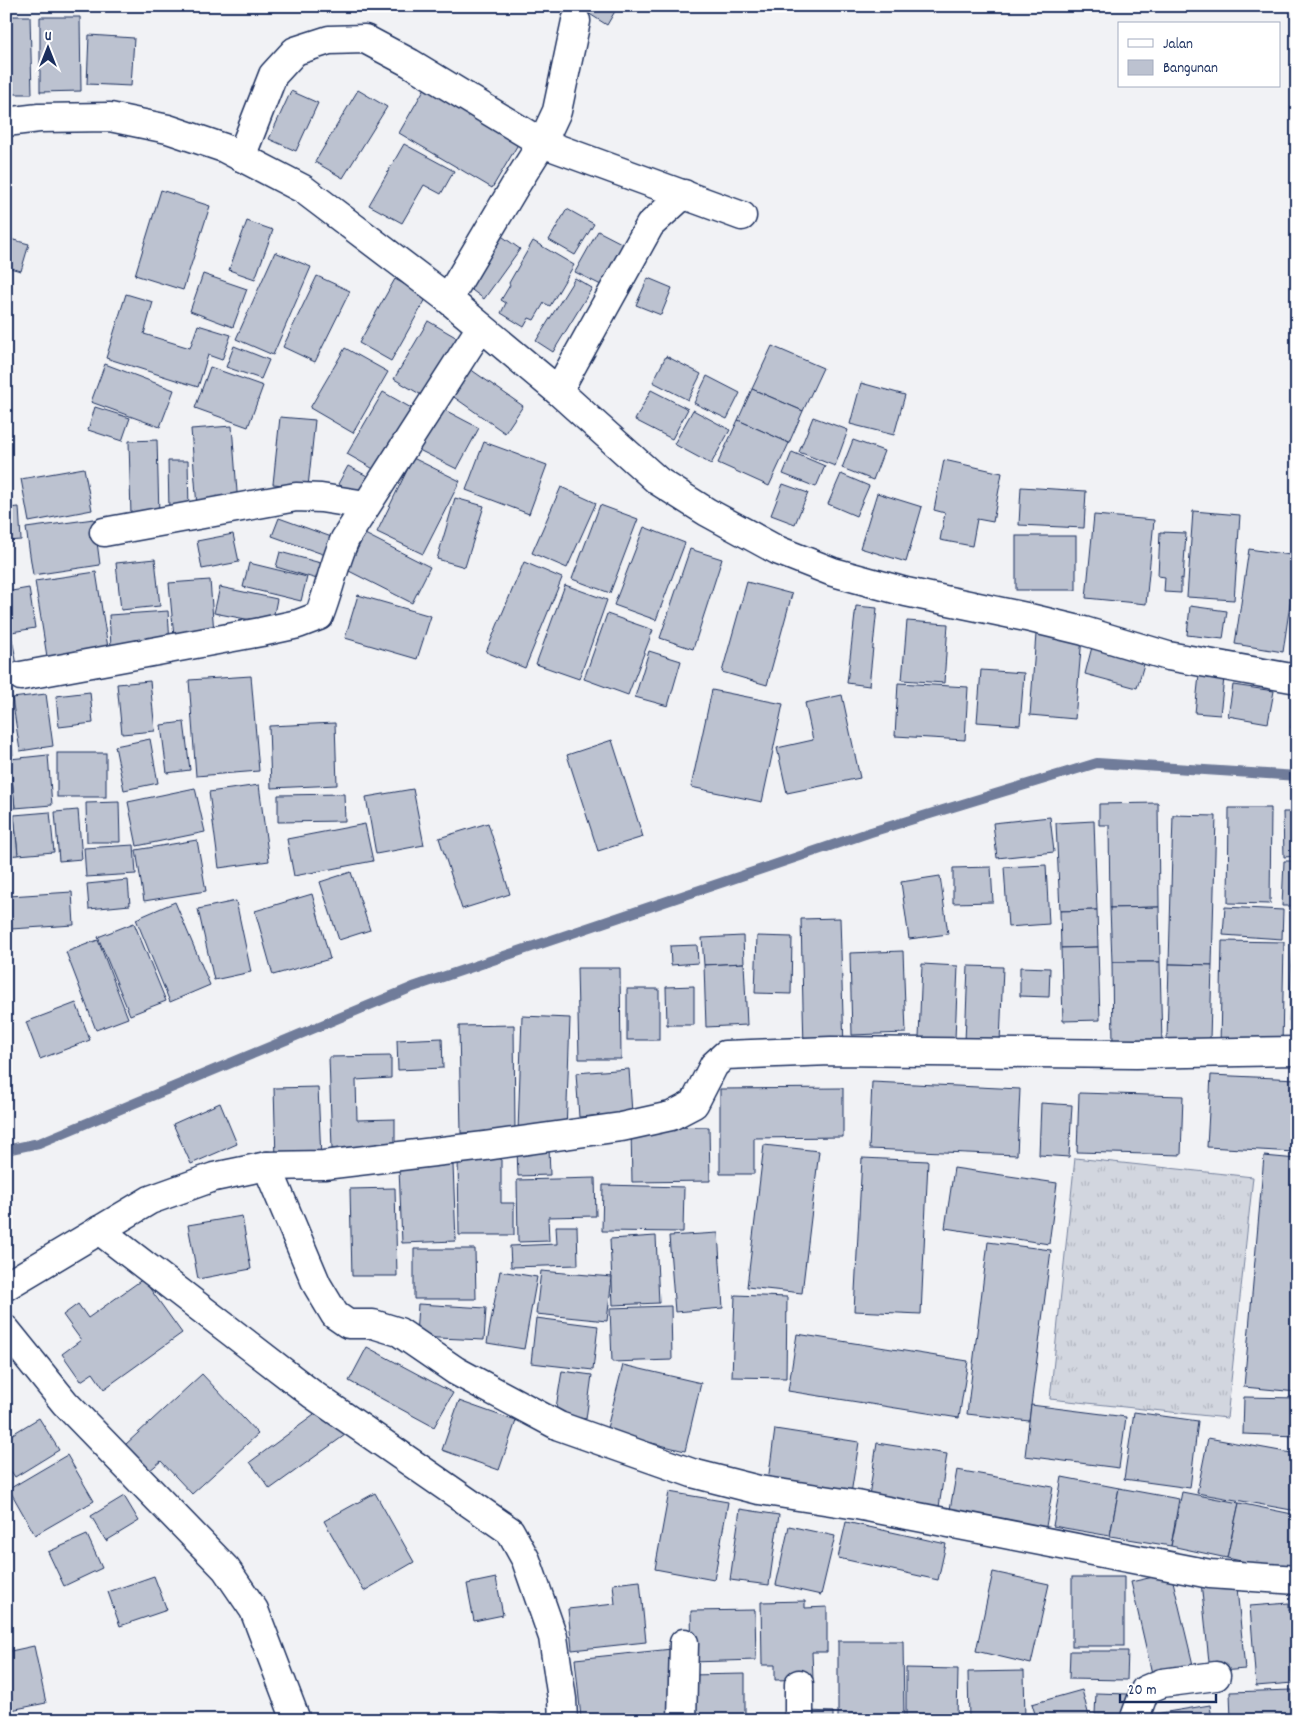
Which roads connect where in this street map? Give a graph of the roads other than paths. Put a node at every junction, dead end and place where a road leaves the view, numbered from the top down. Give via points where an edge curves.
1 (576, 21) dead end
2 (6, 122) edge
3 (542, 143) junction
4 (241, 157) junction
5 (684, 194) junction
6 (742, 216) dead end
7 (448, 299) junction
8 (482, 327) junction
9 (558, 390) junction
10 (366, 504) junction
11 (104, 532) dead end
12 (21, 676) dead end
13 (1297, 679) edge
14 (1297, 1051) edge
15 (267, 1166) junction
16 (99, 1230) junction
17 (6, 1286) edge
18 (6, 1330) edge
19 (1297, 1580) edge
20 (684, 1643) dead end
21 (1216, 1676) dead end
22 (800, 1684) dead end
23 (296, 1720) edge
24 (563, 1720) edge
25 (682, 1720) edge
26 (799, 1720) edge
27 (1134, 1720) edge

1 - 3 street via 557,111
2 - 4 street via 110,117 168,129
3 - 4 street via 410,63 365,40 329,40 295,51 273,75
3 - 5 street
3 - 7 street
4 - 7 street via 304,189
5 - 6 street
5 - 9 street via 650,225
7 - 8 street
8 - 9 street
8 - 10 street
9 - 13 street via 658,481 777,550 833,572 906,592 1084,631 1168,656
10 - 11 street via 296,496
10 - 12 street via 336,558 319,616 260,632
14 - 15 street via 1136,1054 831,1050 726,1055 714,1066 694,1104 671,1116 621,1127 485,1146 324,1165
15 - 16 street via 214,1177 150,1200
15 - 19 street via 317,1285 335,1315 348,1324 373,1324 399,1332 456,1371 559,1426 692,1473 759,1490 1210,1574
16 - 17 street
16 - 24 street via 312,1394 510,1531 526,1560 553,1636
18 - 23 street via 65,1403 226,1569 254,1610
20 - 25 street
21 - 27 street via 1162,1683 1145,1690
22 - 26 street

